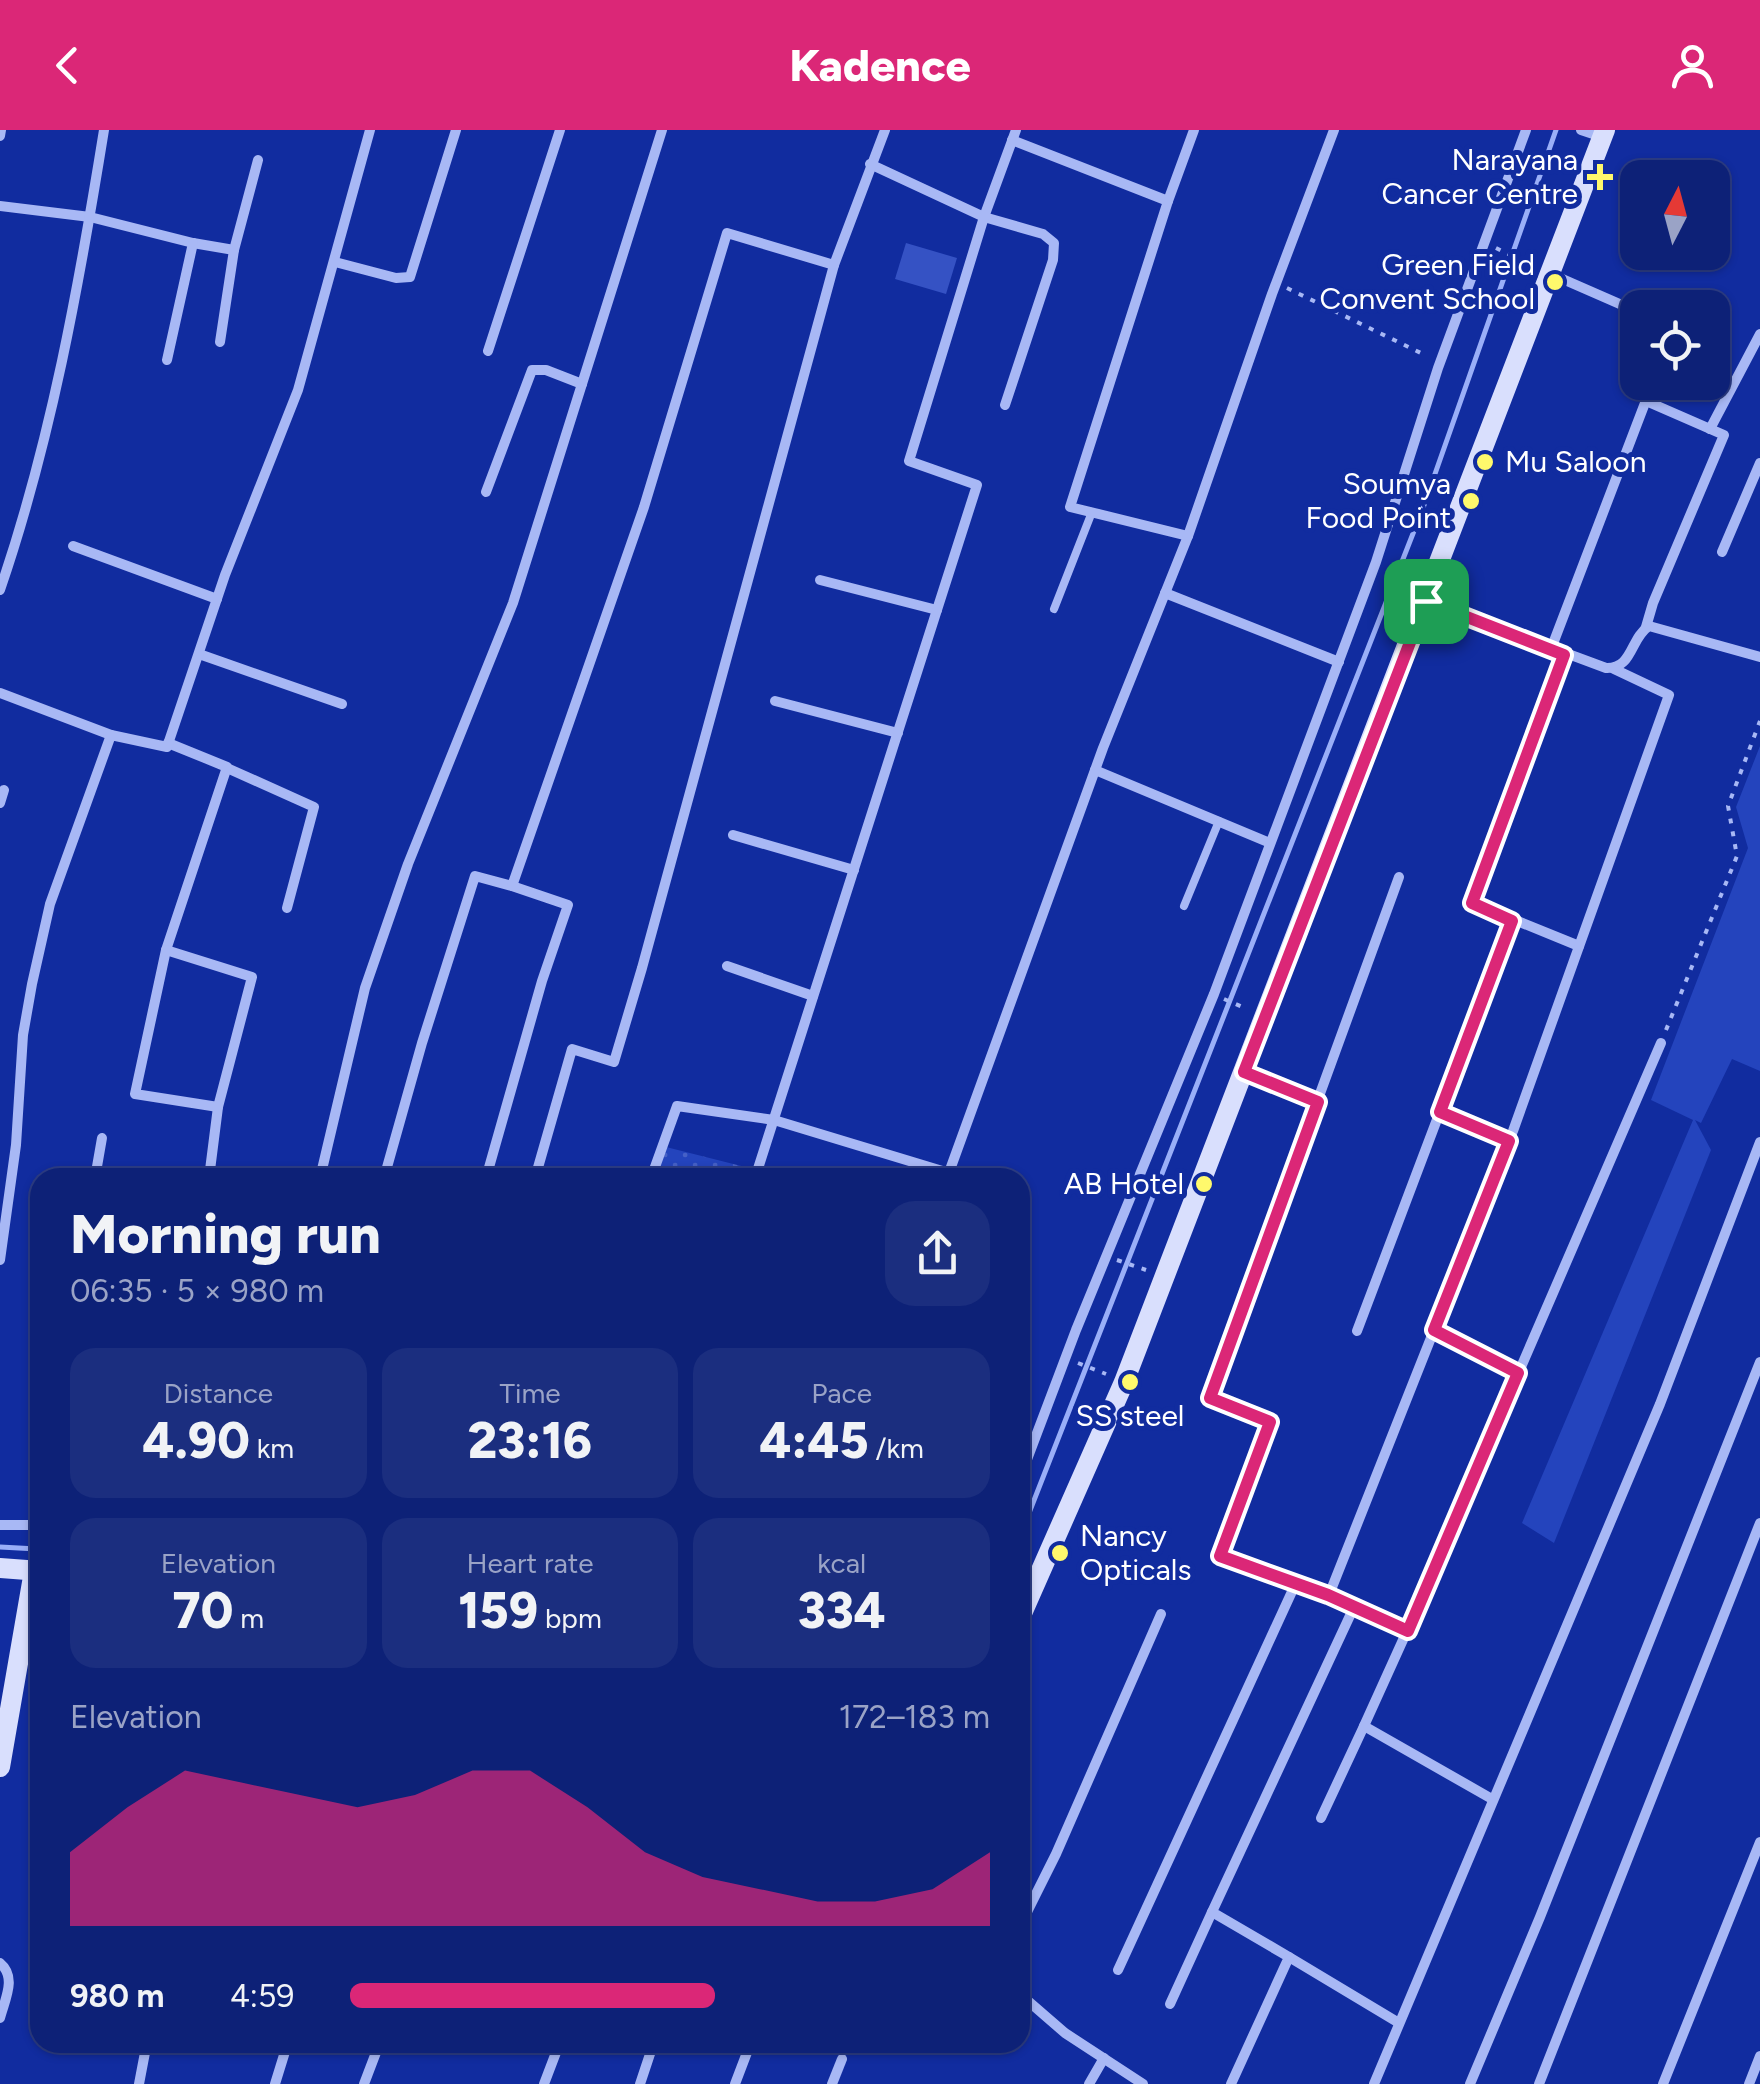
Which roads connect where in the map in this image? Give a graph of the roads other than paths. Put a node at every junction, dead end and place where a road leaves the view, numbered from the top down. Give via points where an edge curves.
1 (104, 130) edge
2 (370, 130) edge
3 (456, 130) edge
4 (560, 130) edge
5 (662, 130) edge
6 (885, 130) edge
7 (1194, 130) edge
8 (1334, 130) edge
9 (1526, 130) edge
10 (1581, 130) edge
11 (1604, 134) edge
12 (1014, 135) edge
13 (258, 160) dead end
14 (870, 164) junction
15 (1168, 200) junction
16 (0, 206) edge
17 (90, 217) junction
18 (984, 218) junction
19 (193, 243) junction
20 (234, 250) junction
21 (334, 262) junction
22 (834, 265) junction
23 (1543, 271) junction
24 (1620, 304) edge
25 (1760, 334) edge
26 (220, 342) dead end
27 (488, 351) dead end
28 (167, 360) dead end
29 (582, 384) junction
30 (1646, 402) joint
31 (1004, 406) dead end
32 (1710, 430) junction
33 (1760, 463) edge
34 (486, 492) dead end
35 (1092, 512) junction
36 (1188, 536) junction
37 (73, 546) dead end
38 (1722, 552) dead end
39 (820, 580) dead end
40 (0, 590) edge
41 (1165, 593) junction
42 (217, 598) junction
43 (1426, 601) junction
44 (1054, 608) dead end
45 (937, 610) junction
46 (1646, 628) junction
47 (1551, 650) junction
48 (198, 654) junction
49 (1564, 655) junction
50 (1760, 657) edge
51 (1338, 662) junction
52 (1614, 669) junction
53 (0, 693) edge
54 (774, 700) dead end
55 (342, 704) dead end
56 (898, 733) junction
57 (112, 734) junction
58 (168, 743) junction
59 (227, 768) junction
60 (1095, 770) junction
61 (4, 790) dead end
62 (0, 803) edge
63 (1219, 821) junction
64 (733, 835) dead end
65 (1270, 843) junction
66 (854, 870) junction
67 (1399, 878) dead end
68 (512, 886) junction
69 (1184, 906) dead end
70 (288, 908) dead end
71 (1512, 921) junction
72 (1579, 946) junction
73 (166, 950) junction
74 (727, 966) dead end
75 (813, 996) junction
76 (1661, 1043) road end
77 (1244, 1072) junction
78 (1318, 1102) junction
79 (218, 1107) junction
80 (1440, 1112) junction
81 (774, 1120) junction
82 (102, 1138) dead end
83 (1509, 1141) junction
84 (1760, 1142) edge
85 (97, 1168) edge
86 (209, 1168) edge
87 (322, 1168) edge
88 (387, 1168) edge
89 (489, 1168) edge
90 (538, 1168) edge
91 (655, 1168) edge
92 (758, 1168) edge
93 (926, 1168) edge
94 (951, 1168) edge
95 (0, 1260) edge
96 (1357, 1330) dead end
97 (1434, 1330) junction
98 (1760, 1362) edge
99 (1518, 1373) junction
100 (1030, 1452) edge
101 (1760, 1523) edge
102 (0, 1525) edge
103 (30, 1525) edge
104 (0, 1568) edge
105 (30, 1568) edge
106 (1295, 1585) junction
107 (1030, 1595) edge
108 (1328, 1595) junction
109 (30, 1601) edge
110 (1354, 1607) junction
111 (1161, 1614) dead end
112 (1408, 1631) junction
113 (1364, 1726) junction
114 (0, 1767) edge
115 (1492, 1799) junction
116 (1321, 1818) dead end
117 (1760, 1842) edge
118 (1030, 1906) edge
119 (1212, 1912) junction
120 (1289, 1956) junction
121 (0, 1963) edge
122 (1118, 1970) dead end
123 (1030, 2003) edge
124 (1170, 2004) dead end
125 (0, 2018) edge
126 (1399, 2023) junction
127 (145, 2053) edge
128 (285, 2053) edge
129 (376, 2053) edge
130 (556, 2053) edge
131 (650, 2053) edge
132 (747, 2053) edge
133 (1760, 2056) edge
134 (1104, 2058) junction
135 (842, 2059) dead end
136 (139, 2084) edge
137 (275, 2084) edge
138 (364, 2084) edge
139 (544, 2084) edge
140 (640, 2084) edge
141 (735, 2084) edge
142 (832, 2084) edge
143 (1089, 2084) edge
144 (1143, 2084) edge
145 (1231, 2084) edge
146 (1374, 2084) edge
147 (1470, 2084) edge
148 (1539, 2084) edge
149 (1662, 2084) edge
150 (1749, 2084) edge

1 - 17 street
2 - 21 street
3 - 21 street via 410,276
4 - 27 street
5 - 29 street
6 - 14 street
7 - 15 street
8 - 36 street
9 - 51 street
10 - 11 street
11 - 23 street
12 - 15 street
12 - 18 street
13 - 20 street
14 - 18 street
14 - 22 street
15 - 35 street via 1070,507
16 - 17 street
17 - 19 street
17 - 40 street via 28,509
18 - 31 street via 1054,243
18 - 45 street via 909,462 977,485
19 - 20 street
19 - 28 street
20 - 26 street
21 - 42 street via 298,390
22 - 68 street via 727,233 644,507
22 - 90 street via 614,1062 572,1049
23 - 24 street
23 - 43 street
25 - 32 street
29 - 34 street via 532,370
29 - 87 street via 513,603 365,988
30 - 32 street
30 - 47 street
32 - 46 street via 1724,435
33 - 38 street
35 - 36 street
35 - 44 lane
36 - 41 street
37 - 42 street
39 - 45 street
41 - 51 street
41 - 60 street
42 - 48 street
43 - 47 street
43 - 77 street
45 - 56 street
46 - 50 street
46 - 52 street
47 - 49 street
48 - 55 street
48 - 58 street
49 - 52 street
49 - 71 street via 1472,903
51 - 65 street
52 - 72 street via 1669,695
53 - 57 street
54 - 56 street
56 - 66 street
57 - 58 street
57 - 95 street via 50,904 32,984
58 - 59 street
59 - 70 street via 314,807
59 - 73 street
60 - 63 street
60 - 94 street
61 - 62 street
63 - 65 street
63 - 69 lane
64 - 66 street
65 - 100 street
66 - 75 street
67 - 78 street
68 - 88 street via 476,876
68 - 89 street via 568,906
71 - 72 street
71 - 80 street
72 - 83 street
73 - 79 street via 252,977
73 - 79 street via 136,1094
74 - 75 street
75 - 81 street
76 - 99 street
77 - 78 street
77 - 107 street via 1124,1382
78 - 106 street via 1210,1398 1270,1422 1220,1556
79 - 86 street
80 - 83 street
80 - 96 street
81 - 91 street via 678,1106
81 - 92 street
81 - 93 street
82 - 85 street
83 - 97 street
84 - 115 street via 1660,1404
97 - 99 street
97 - 108 street
98 - 147 street
99 - 112 street
101 - 148 street
102 - 103 street
104 - 105 street
106 - 108 street
106 - 122 street
108 - 110 street
109 - 114 street
110 - 112 street
110 - 119 street
111 - 118 street
112 - 113 street
113 - 115 street
113 - 116 street
115 - 126 street
117 - 149 street
119 - 120 street
119 - 124 street
120 - 126 street
120 - 145 street
121 - 125 street via 11,1980
123 - 134 street
126 - 146 street
127 - 136 street
128 - 137 street
129 - 138 street
130 - 139 street
131 - 140 street
132 - 141 street
133 - 150 street
134 - 143 street
134 - 144 street
135 - 142 street

